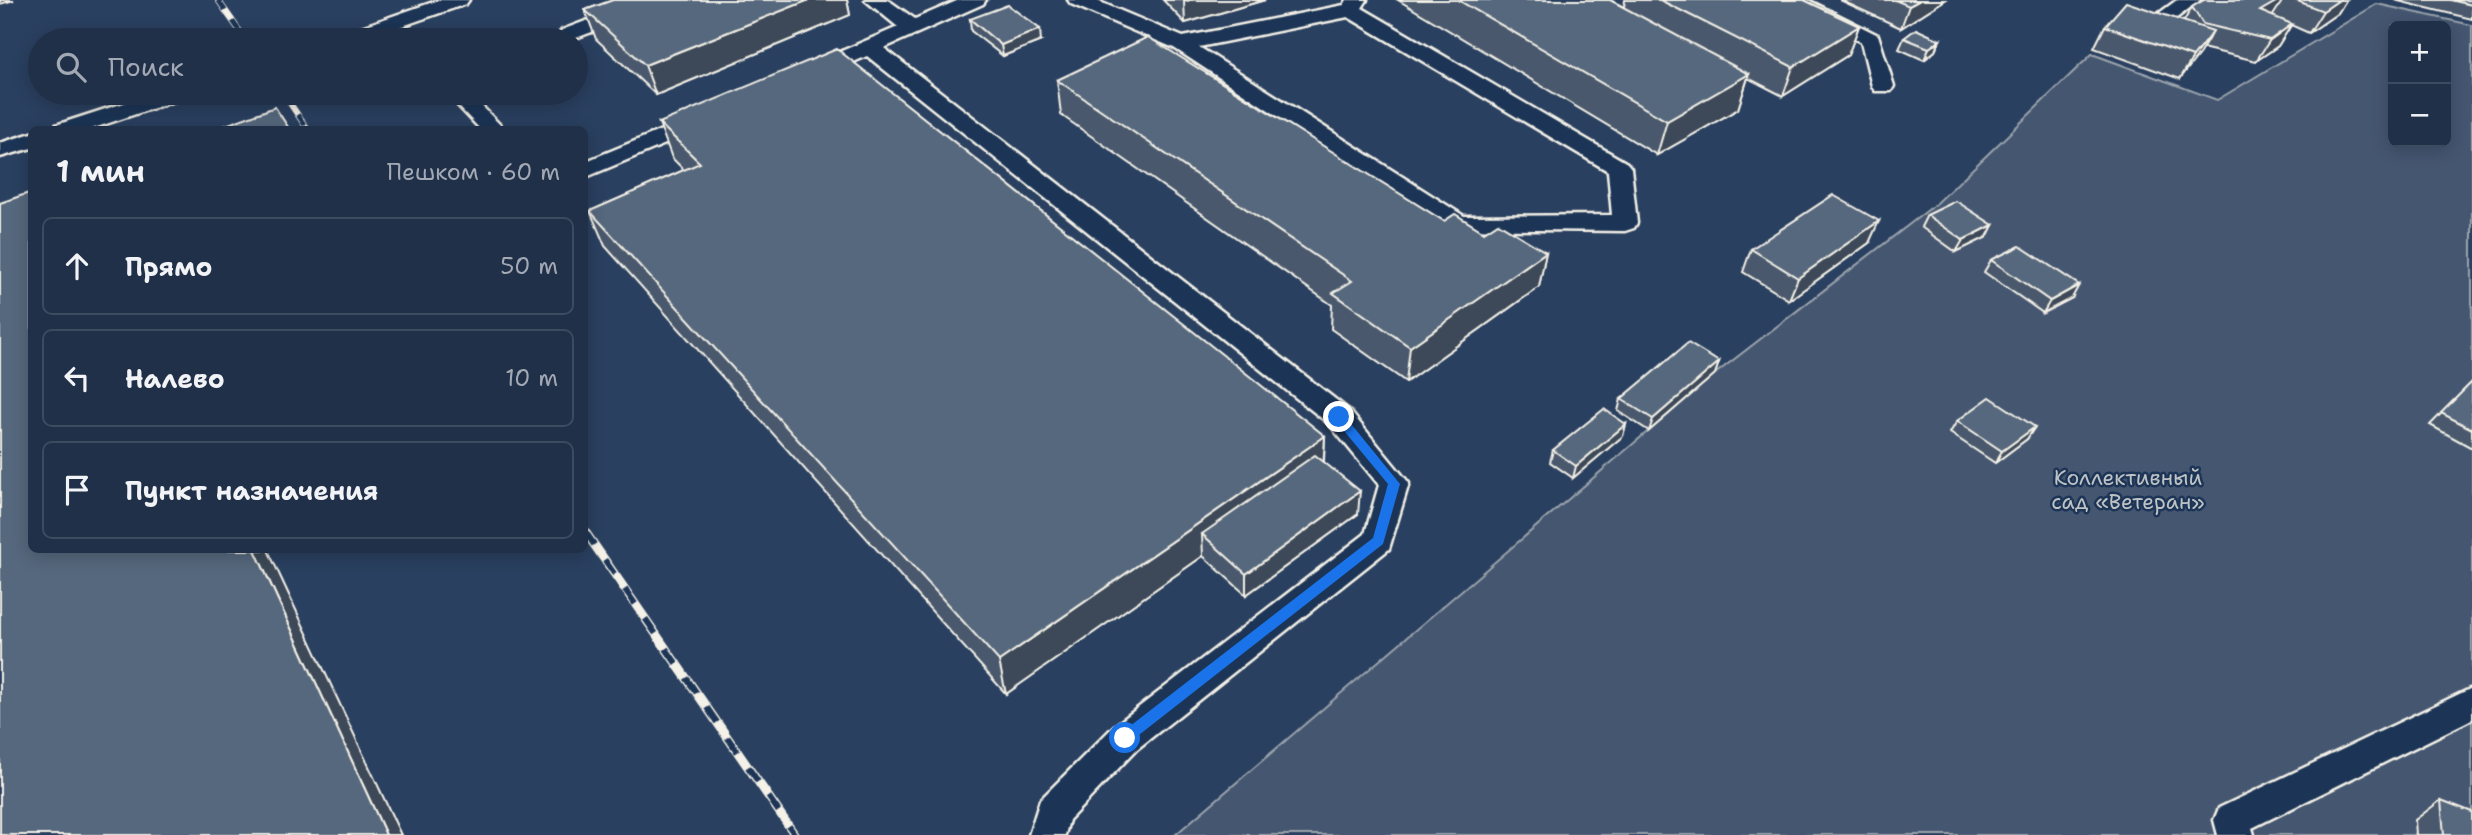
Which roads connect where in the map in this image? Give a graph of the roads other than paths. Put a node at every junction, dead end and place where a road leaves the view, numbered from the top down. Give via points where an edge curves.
1 (459, 0) edge
2 (659, 0) edge
3 (876, 0) edge
4 (976, 0) edge
5 (1078, 0) edge
6 (1792, 0) edge
7 (2190, 0) edge
8 (1354, 5) edge
9 (2154, 26) edge
10 (406, 28) edge
11 (585, 28) edge
12 (913, 28) junction
13 (1181, 44) junction
14 (869, 47) junction
15 (794, 80) edge
16 (1883, 86) dead end
17 (140, 105) edge
18 (469, 105) edge
19 (720, 112) edge
20 (76, 126) edge
21 (491, 126) edge
22 (28, 141) edge
23 (0, 150) edge
24 (588, 170) edge
25 (2472, 703) edge
26 (1047, 835) edge
27 (2236, 835) edge

1 - 10 lane
2 - 11 lane
3 - 12 lane
4 - 12 lane
5 - 13 lane
6 - 16 lane via 1871,39
7 - 9 lane
8 - 13 lane
8 - 13 lane via 1619,168 1625,223 1459,224
12 - 14 lane
14 - 15 lane
14 - 26 lane via 1339,417 1394,484 1378,541 1125,738 1053,813
17 - 20 lane
18 - 21 lane
19 - 24 lane
22 - 23 lane
25 - 27 lane via 2232,820

